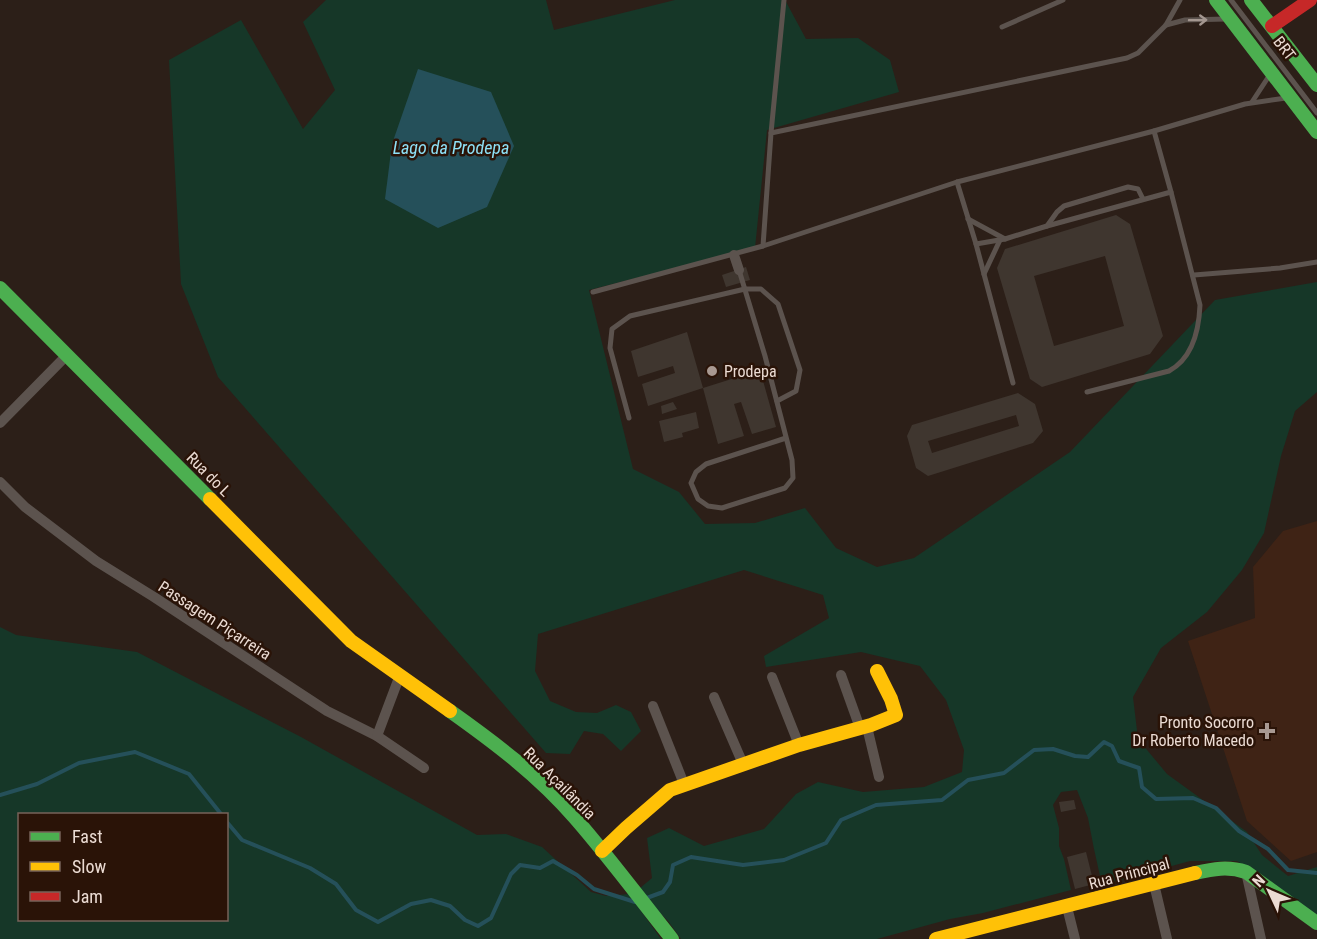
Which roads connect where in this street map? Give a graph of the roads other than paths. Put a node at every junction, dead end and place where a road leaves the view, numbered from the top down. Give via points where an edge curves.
1 (784, 0) edge
2 (1063, 0) edge
3 (1180, 0) edge
4 (1216, 0) edge
5 (1231, 0) edge
6 (1251, 0) edge
7 (1310, 0) edge
8 (1231, 19) junction
9 (1166, 25) junction
10 (1002, 27) dead end
11 (1272, 27) junction
12 (1271, 72) junction
13 (1317, 85) edge
14 (1290, 97) junction
15 (1252, 102) junction
16 (1317, 113) edge
17 (1154, 131) junction
18 (1317, 132) edge
19 (771, 133) junction
20 (957, 182) junction
21 (1171, 192) junction
22 (1143, 199) junction
23 (968, 219) junction
24 (1047, 226) junction
25 (1002, 239) junction
26 (976, 244) junction
27 (763, 246) junction
28 (734, 255) junction
29 (1317, 262) edge
30 (739, 270) joint
31 (984, 274) junction
32 (1194, 276) junction
33 (0, 288) edge
34 (745, 289) junction
35 (593, 292) dead end
36 (67, 355) junction
37 (1012, 383) dead end
38 (1088, 392) dead end
39 (777, 401) junction
40 (629, 418) dead end
41 (0, 423) edge
42 (786, 438) junction
43 (0, 482) edge
44 (877, 671) dead end
45 (400, 675) junction
46 (841, 675) dead end
47 (771, 677) dead end
48 (714, 697) dead end
49 (653, 706) dead end
50 (863, 727) junction
51 (377, 736) junction
52 (799, 745) junction
53 (743, 764) junction
54 (424, 768) dead end
55 (879, 777) dead end
56 (684, 784) junction
57 (602, 851) junction
58 (1246, 872) junction
59 (1155, 884) junction
60 (1067, 907) junction
61 (1317, 923) edge
62 (982, 934) edge
63 (672, 939) edge
64 (936, 939) edge
65 (1075, 939) edge
66 (1167, 939) edge
67 (1261, 939) edge

1 - 19 lane
2 - 10 lane
3 - 9 lane
4 - 8 street
5 - 16 lane, BRT
6 - 11 street
7 - 11 street
9 -> 8 lane via 1185,20
8 - 12 street
9 - 19 lane via 1138,53 1127,58
11 - 13 street
12 - 14 street
12 - 15 lane
14 - 15 lane
14 - 18 street
15 - 17 lane
17 - 20 lane
17 - 21 lane
19 - 27 lane
20 - 23 lane
20 - 27 lane
21 - 22 lane
21 - 32 lane
22 - 24 lane
22 - 24 lane via 1138,189 1128,187 1064,206
23 - 25 lane
23 - 26 lane
24 - 25 lane
25 - 26 lane
25 - 31 lane
26 - 31 lane
27 - 28 lane
28 - 30 street
28 - 35 lane
29 - 32 lane
30 - 34 lane
31 - 37 lane
32 - 38 lane via 1199,324 1194,341 1178,366
33 - 36 street, Rua do L
34 - 39 lane
34 - 39 lane via 761,289 778,304 800,370 796,391
34 - 40 lane via 630,316 612,328 610,348
36 - 41 street
36 - 45 street, Rua do L via 351,641
39 - 42 lane
42 - 42 lane via 793,478 785,488 722,508 708,506 698,499 691,483 706,464
43 - 51 street, Passagem Piçarreira via 25,507 96,561 317,705
44 - 50 street via 896,715
45 - 51 street
45 - 57 street, Rua Açailândia via 529,772
46 - 50 street
47 - 52 street
48 - 53 street
49 - 56 street
50 - 52 street
50 - 55 street
51 - 54 street, Passagem Piçarreira
52 - 53 street
53 - 56 street
56 - 57 street via 670,790
57 - 63 street, Rua Açailândia
58 - 59 street, Rua Principal via 1225,867
58 - 61 street, Rua Principal
58 - 67 street
59 - 60 street, Rua Principal
59 - 66 street
60 - 62 street, Rua Principal
60 - 65 street
62 - 64 street, Rua Principal

